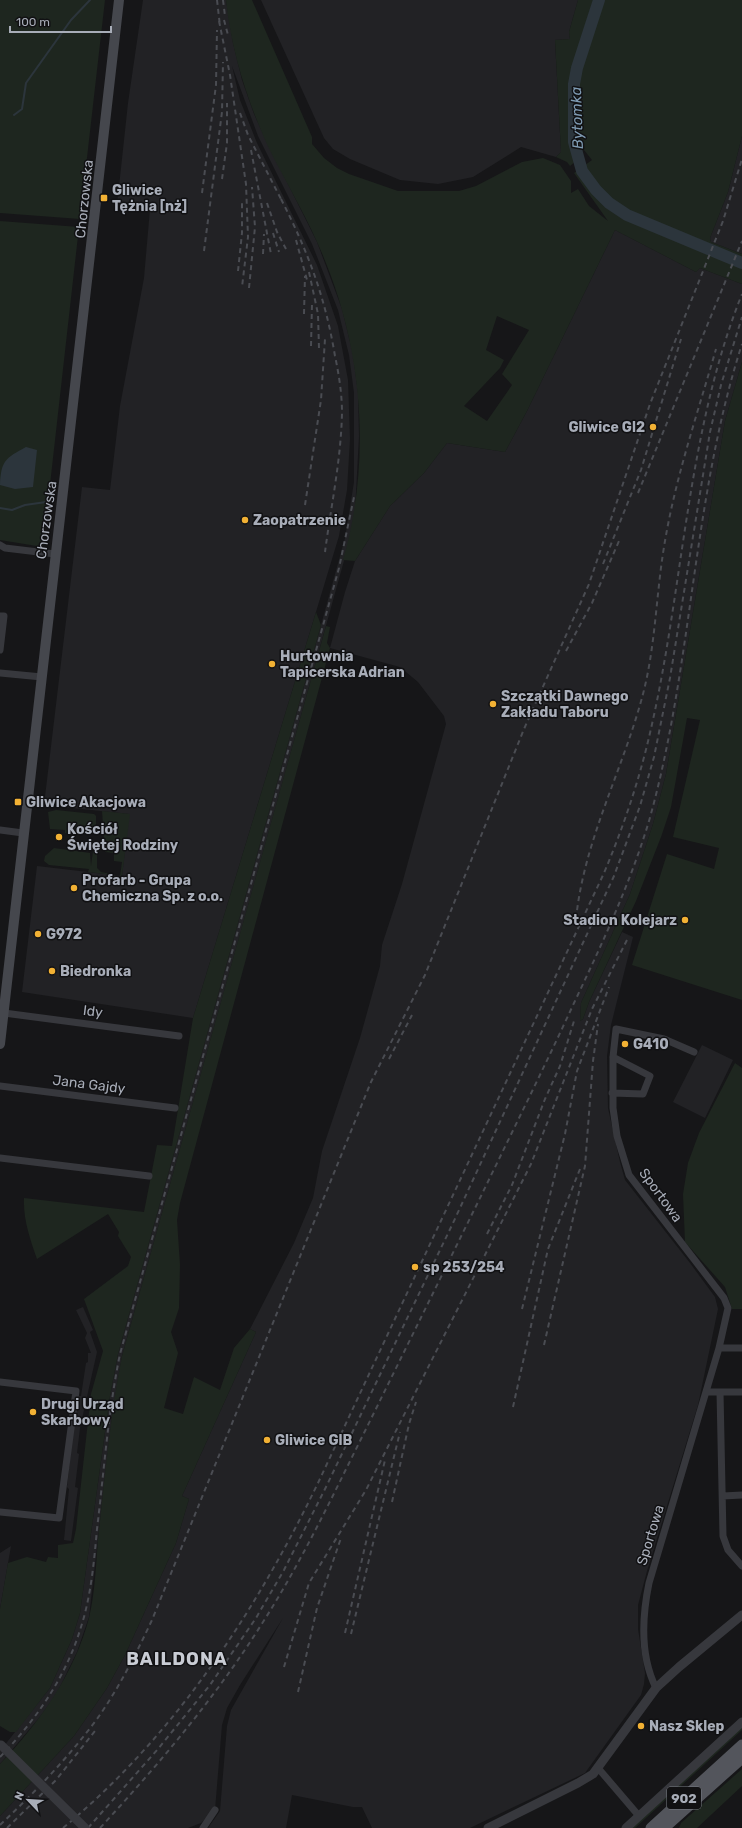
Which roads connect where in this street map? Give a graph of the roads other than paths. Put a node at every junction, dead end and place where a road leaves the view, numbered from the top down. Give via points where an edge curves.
1 (119, 0) edge
2 (0, 545) edge
3 (55, 554) junction
4 (0, 616) edge
5 (0, 650) edge
6 (0, 673) edge
7 (42, 677) junction
8 (0, 830) edge
9 (23, 833) junction
10 (4, 1013) junction
11 (179, 1036) dead end
12 (0, 1044) edge
13 (694, 1052) dead end
14 (613, 1057) junction
15 (0, 1086) edge
16 (612, 1093) junction
17 (175, 1108) dead end
18 (0, 1158) edge
19 (149, 1176) dead end
20 (719, 1348) junction
21 (742, 1348) edge
22 (0, 1382) edge
23 (706, 1392) junction
24 (720, 1392) junction
25 (742, 1392) edge
26 (742, 1495) edge
27 (723, 1496) junction
28 (0, 1512) edge
29 (742, 1566) edge
30 (742, 1615) edge
31 (656, 1688) junction
32 (742, 1722) edge
33 (0, 1745) edge
34 (742, 1745) edge
35 (742, 1758) edge
36 (598, 1768) junction
37 (712, 1785) junction
38 (215, 1810) dead end
39 (639, 1816) junction
40 (85, 1828) edge
41 (202, 1828) edge
42 (488, 1828) edge
43 (626, 1828) edge
44 (651, 1828) edge
45 (664, 1828) edge
46 (673, 1828) edge

1 - 3 main road, Chorzowska via 64,496
2 - 3 street via 5,548
3 - 7 main road, Chorzowska
4 - 5 street via 4,616
6 - 7 street
7 - 9 main road, Chorzowska
8 - 9 street
9 - 10 main road, Chorzowska
10 - 11 street, Idy
10 - 12 main road, Chorzowska
13 - 14 street, Sportowa via 664,1039 616,1029
14 - 16 street, Sportowa
14 - 16 street via 650,1076 643,1094
15 - 17 street, Jana Gajdy
16 - 20 street, Sportowa via 617,1136 629,1176 724,1298 728,1308
18 - 19 street
20 - 21 street
20 - 23 street, Sportowa
22 - 28 street via 76,1390 59,1518
23 - 24 street
23 - 31 street, Sportowa via 649,1583 644,1611 649,1675
24 - 25 street
24 - 27 street
26 - 27 street
27 - 29 street via 724,1541
30 - 31 street
31 - 36 street
32 - 39 street
33 - 40 street, bridge
34 - 44 main road, 902
35 - 37 main road, 902
36 - 39 street
36 - 42 street via 578,1783
37 - 45 main road, 902
37 - 46 main road via 696,1807
38 - 41 street
39 - 43 street

